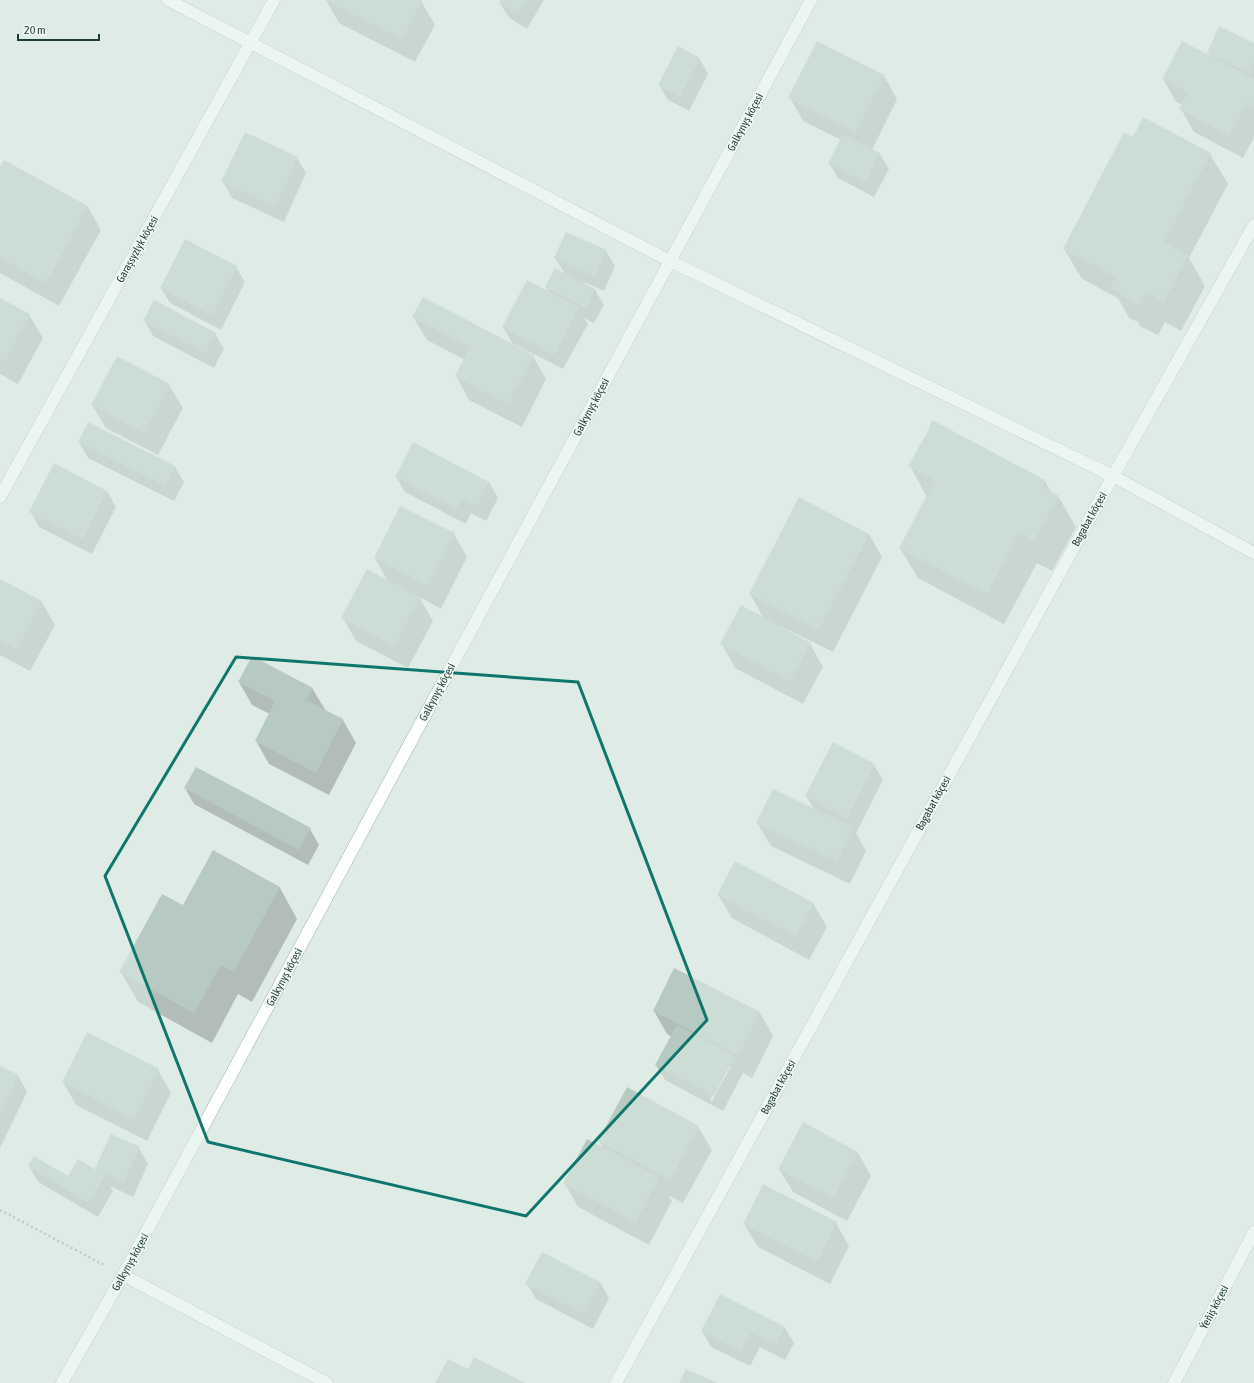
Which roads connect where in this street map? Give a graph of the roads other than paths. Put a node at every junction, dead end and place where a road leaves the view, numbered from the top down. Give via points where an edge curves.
1 (168, 0) edge
2 (274, 0) edge
3 (811, 0) edge
4 (250, 43) junction
5 (1254, 224) edge
6 (670, 261) junction
7 (1112, 476) junction
8 (0, 497) edge
9 (1254, 553) edge
10 (1254, 1232) edge
11 (123, 1275) junction
12 (62, 1383) edge
13 (327, 1383) edge
14 (616, 1383) edge
15 (1174, 1383) edge

1 - 4 street
2 - 4 street, Garaşsyzlyk köçesi
3 - 6 street, Galkynyş köçesi
4 - 6 street
4 - 8 street, Garaşsyzlyk köçesi
5 - 7 street, Bagabat köçesi
6 - 7 street
6 - 11 street, Galkynyş köçesi
7 - 9 street
7 - 14 street, Bagabat köçesi
10 - 15 street, Ýeňiş köçesi
11 - 12 street, Galkynyş köçesi
11 - 13 street

